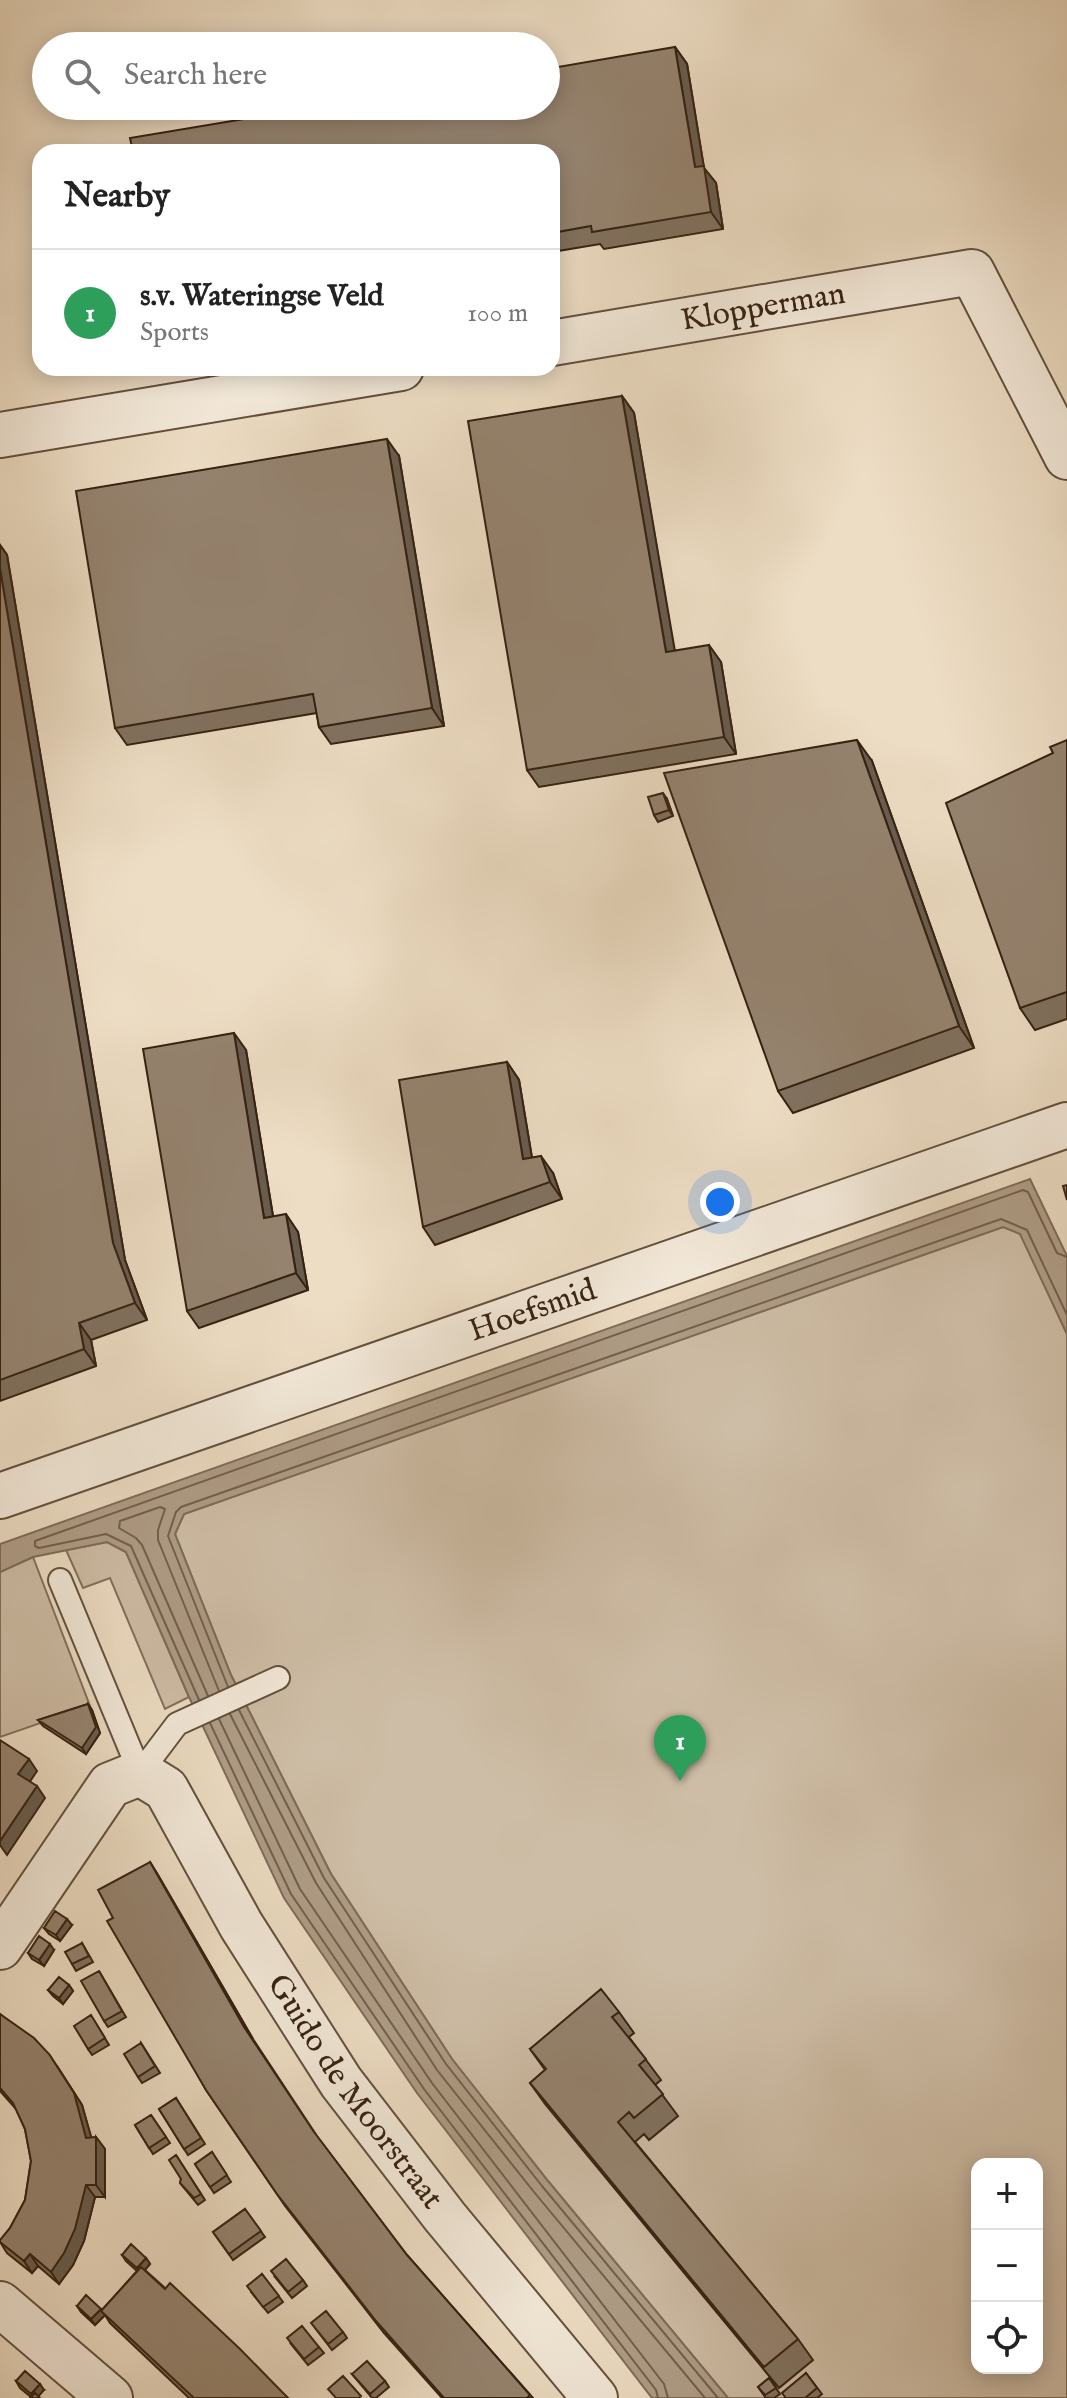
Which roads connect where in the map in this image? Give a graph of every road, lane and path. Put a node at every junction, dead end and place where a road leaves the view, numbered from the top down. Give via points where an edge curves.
1 (560, 342) edge
2 (353, 376) edge
3 (0, 435) edge
4 (1067, 457) edge
5 (1067, 1125) edge
6 (0, 1496) edge
7 (60, 1580) dead end
8 (278, 1678) dead end
9 (140, 1773) junction
10 (0, 1947) edge
11 (0, 2304) edge
12 (110, 2398) edge
13 (595, 2398) edge

1 - 4 street, Klopperman via 972,272
2 - 3 street
5 - 6 street, Hoefsmid
7 - 9 lane
8 - 9 lane via 177,1724
9 - 10 street via 110,1785
9 - 13 street, Guido de Moorstraat via 166,1789 241,1925 341,2082
11 - 12 street

